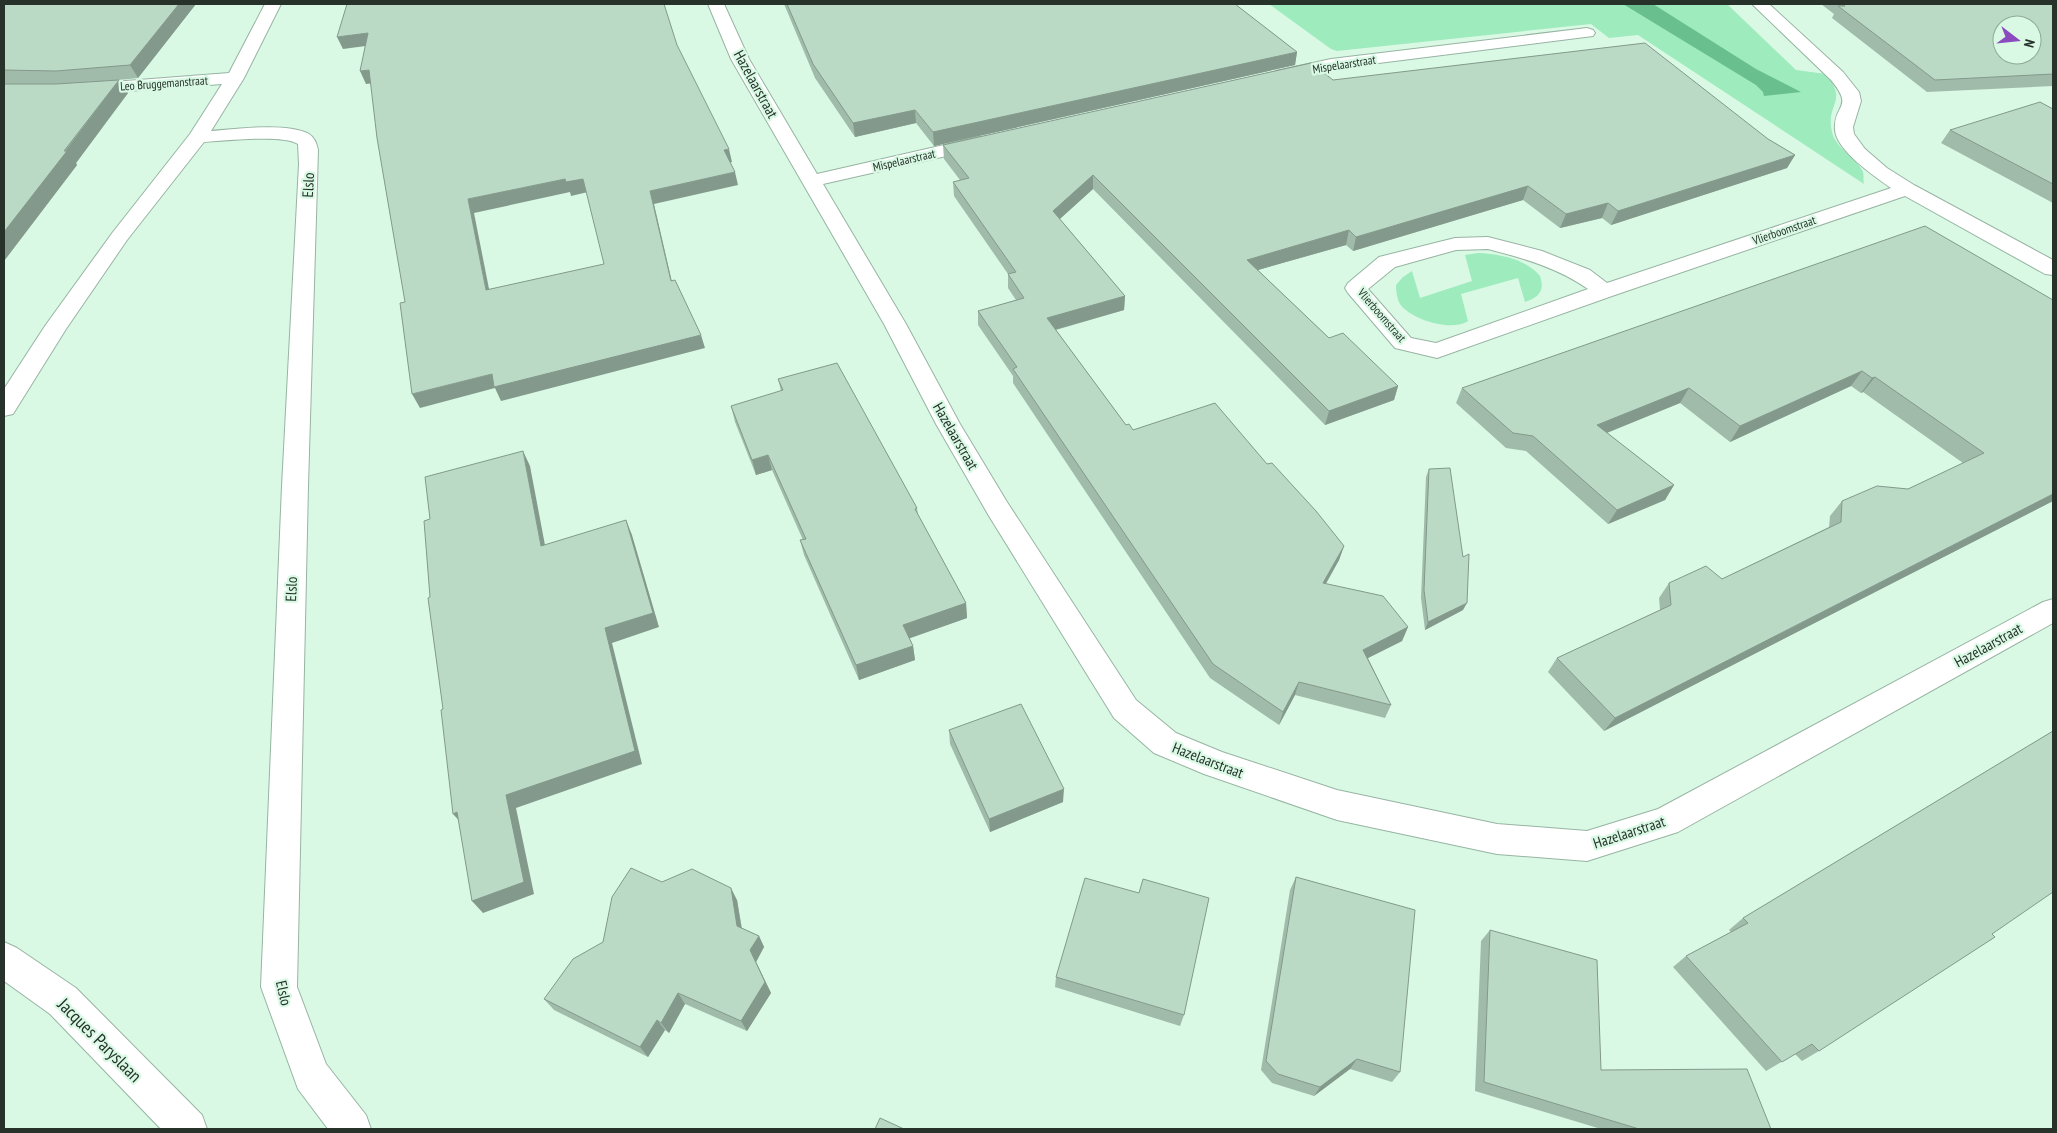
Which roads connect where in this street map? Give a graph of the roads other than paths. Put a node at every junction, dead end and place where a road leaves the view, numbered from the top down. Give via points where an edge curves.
1 (273, 4) edge
2 (716, 4) edge
3 (1760, 4) edge
4 (1587, 33) dead end
5 (235, 78) junction
6 (1264, 80) edge
7 (74, 90) edge
8 (198, 137) junction
9 (994, 140) edge
10 (812, 181) junction
11 (1907, 189) junction
12 (2053, 269) edge
13 (1604, 291) junction
14 (4, 408) edge
15 (2053, 610) edge
16 (4, 960) edge
17 (188, 1129) edge
18 (352, 1129) edge

1 - 5 main road
2 - 10 main road, Hazelaarstraat via 740,59
3 - 11 main road via 1850,92 1852,101 1844,127 1858,153
4 - 6 main road, Mispelaarstraat via 1331,64
5 - 7 main road, Leo Bruggemanstraat
5 - 8 main road
8 - 14 main road via 120,236 56,326
8 - 18 main road, Elslo via 287,134 303,137 308,145 279,987 311,1076
9 - 10 main road, Mispelaarstraat
10 - 15 main road, Hazelaarstraat via 896,324 948,424 998,509 1125,709 1165,743 1215,764 1337,805 1497,839 1587,846 1666,821
11 - 12 main road
11 - 13 main road, Vlierboomstraat
13 - 13 main road, Vlierboomstraat via 1437,351 1403,343 1356,288 1387,262 1455,244 1488,243 1535,255 1582,275
16 - 17 main road, Jacques Paryslaan via 63,1001

